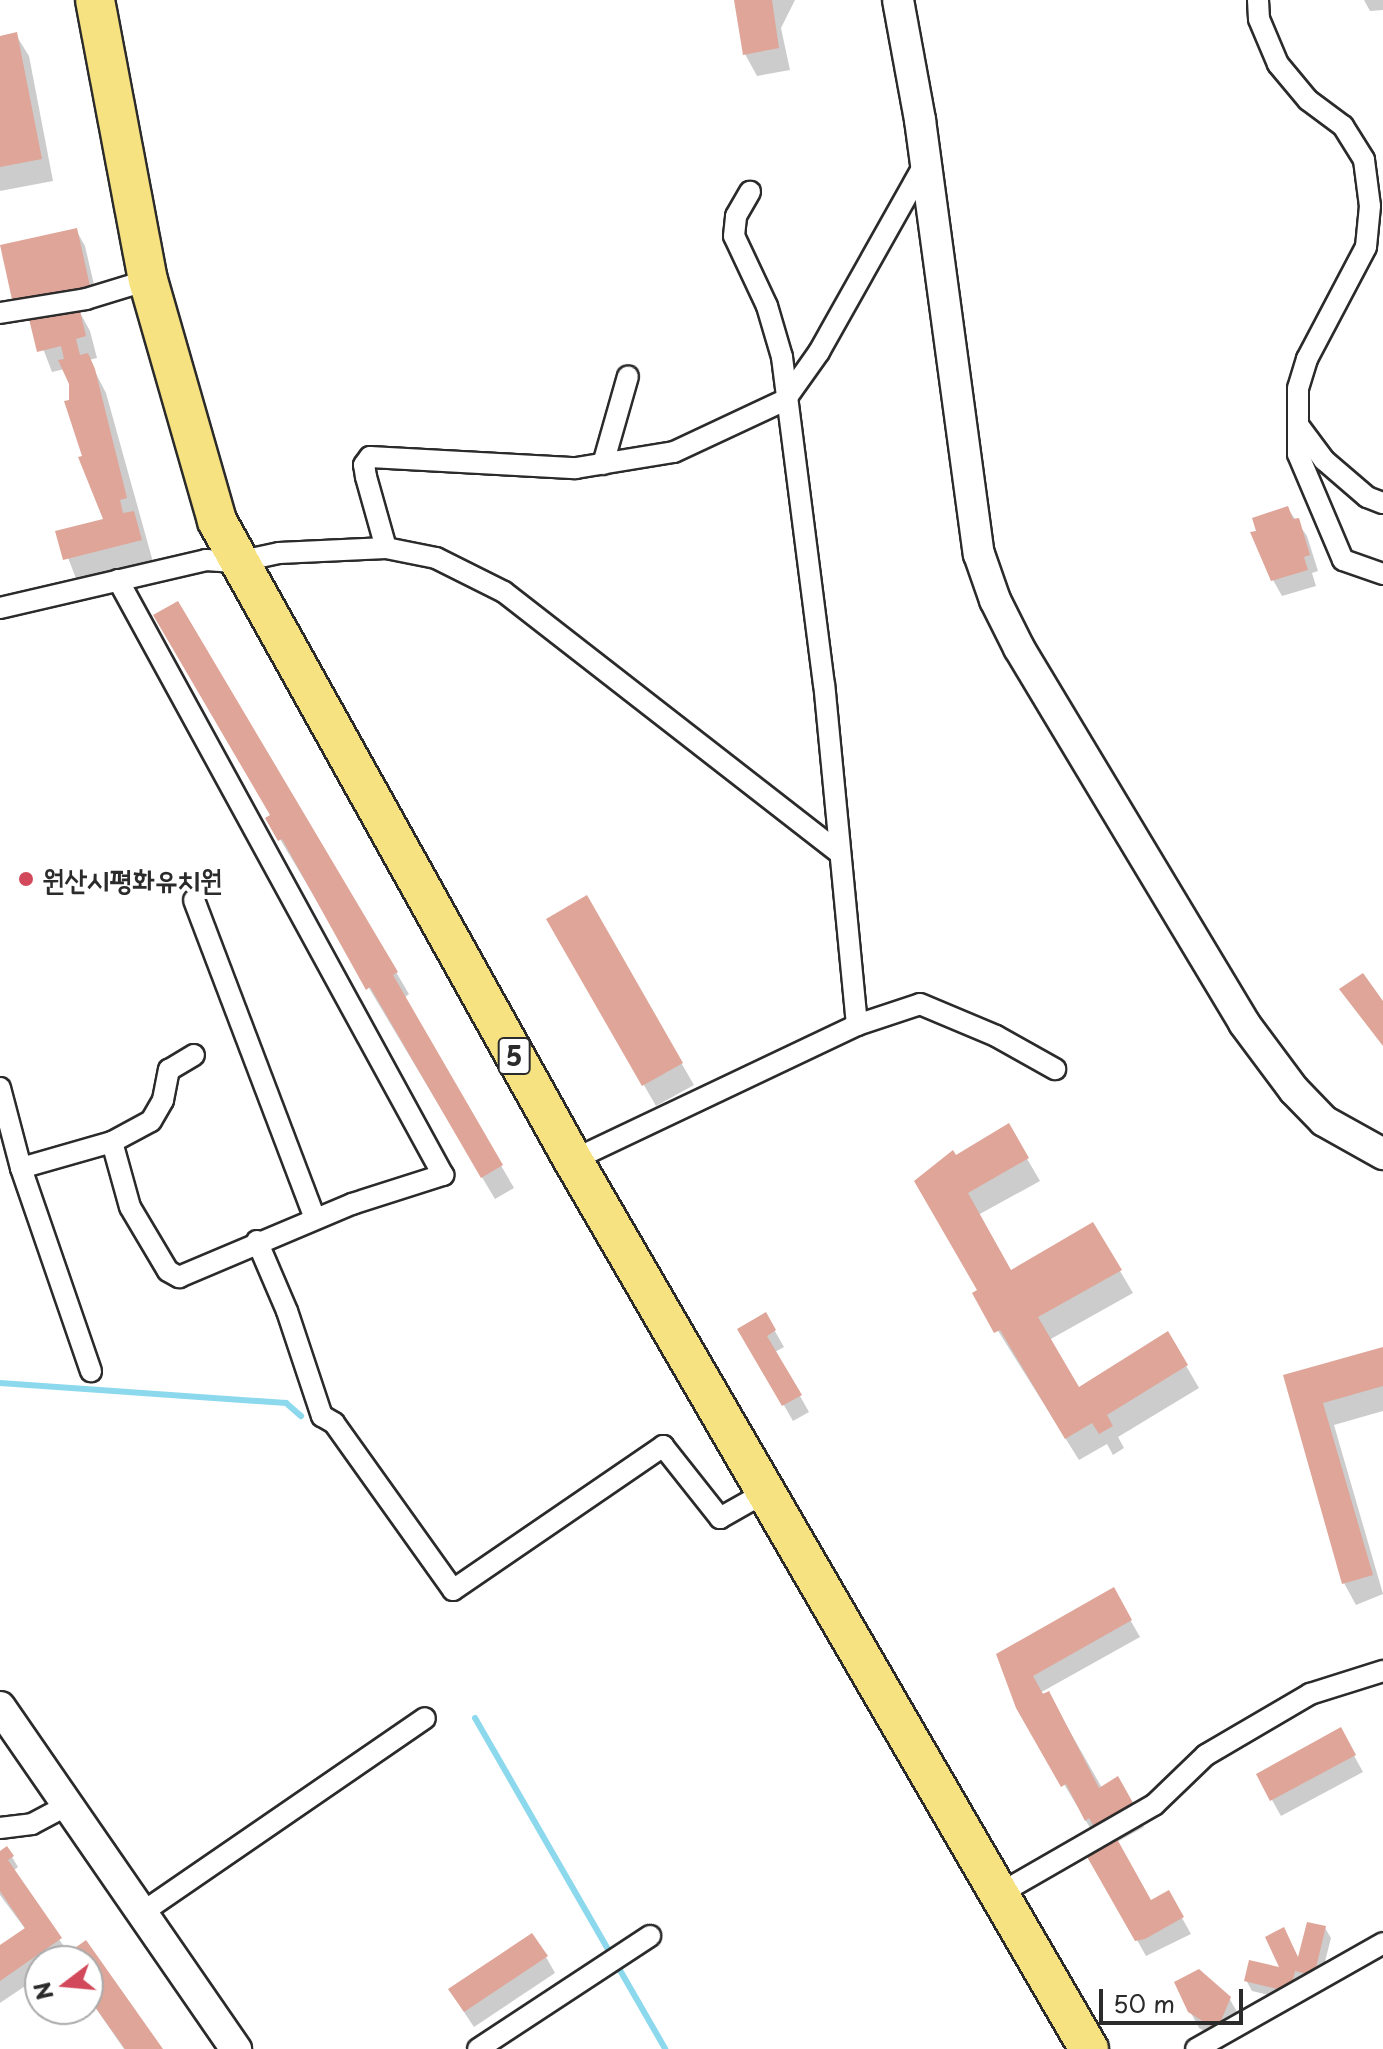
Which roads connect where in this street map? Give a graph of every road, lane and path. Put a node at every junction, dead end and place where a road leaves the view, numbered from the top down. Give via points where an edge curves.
1 (95, 0) edge
2 (898, 0) edge
3 (1258, 0) edge
4 (926, 161) junction
5 (750, 192) dead end
6 (148, 280) junction
7 (0, 313) edge
8 (628, 376) dead end
9 (785, 400) junction
10 (1298, 425) junction
11 (603, 464) junction
12 (1383, 503) edge
13 (386, 548) junction
14 (237, 562) junction
15 (1383, 574) edge
16 (118, 580) junction
17 (0, 608) edge
18 (839, 853) junction
19 (194, 900) dead end
20 (857, 1025) junction
21 (194, 1055) dead end
22 (1055, 1069) dead end
23 (0, 1088) edge
24 (112, 1142) junction
25 (1383, 1154) edge
26 (573, 1160) junction
27 (21, 1168) junction
28 (315, 1218) junction
29 (257, 1241) junction
30 (91, 1371) dead end
31 (766, 1492) junction
32 (1383, 1671) edge
33 (0, 1707) edge
34 (425, 1718) dead end
35 (67, 1805) junction
36 (0, 1828) edge
37 (999, 1894) junction
38 (143, 1912) junction
39 (650, 1936) dead end
40 (1383, 1943) edge
41 (236, 2049) edge
42 (478, 2049) edge
43 (1089, 2049) edge
44 (1196, 2049) edge

1 - 6 highway, 5
2 - 4 street
3 - 10 street via 1259,19 1278,64 1308,100 1360,146 1370,206 1366,247 1307,359 1298,388
4 - 9 street via 819,352
4 - 25 street via 979,554 995,600 1244,1023 1324,1121
5 - 9 street via 736,216 734,236 767,306 782,357
6 - 7 street via 86,299
6 - 14 highway, 5 via 204,486
8 - 11 street
9 - 11 street via 674,452
9 - 18 street via 824,685
10 - 12 street via 1324,460 1367,497
10 - 15 street via 1304,474 1333,543 1351,566
11 - 13 street via 536,468 408,455 370,457 364,465 366,477
13 - 14 street via 279,553
13 - 18 street via 436,558 504,592
14 - 16 street via 206,560
14 - 26 highway, 5
16 - 17 street
16 - 28 street via 443,1175
18 - 20 street
19 - 28 street
20 - 22 street via 920,1004
20 - 26 street
21 - 24 street via 169,1070 163,1100 151,1121
23 - 27 street
24 - 27 street
24 - 29 street via 130,1207 168,1271 179,1277
26 - 31 highway, 5
27 - 30 street
28 - 29 street
29 - 31 street via 322,1416 334,1423 453,1590 663,1446 720,1518
31 - 37 highway, 5
32 - 37 street via 1310,1694 1206,1755 1154,1805
33 - 35 street
34 - 38 street
35 - 36 street via 32,1824
35 - 38 street
37 - 43 highway, 5
38 - 41 street
39 - 42 street
40 - 44 street

